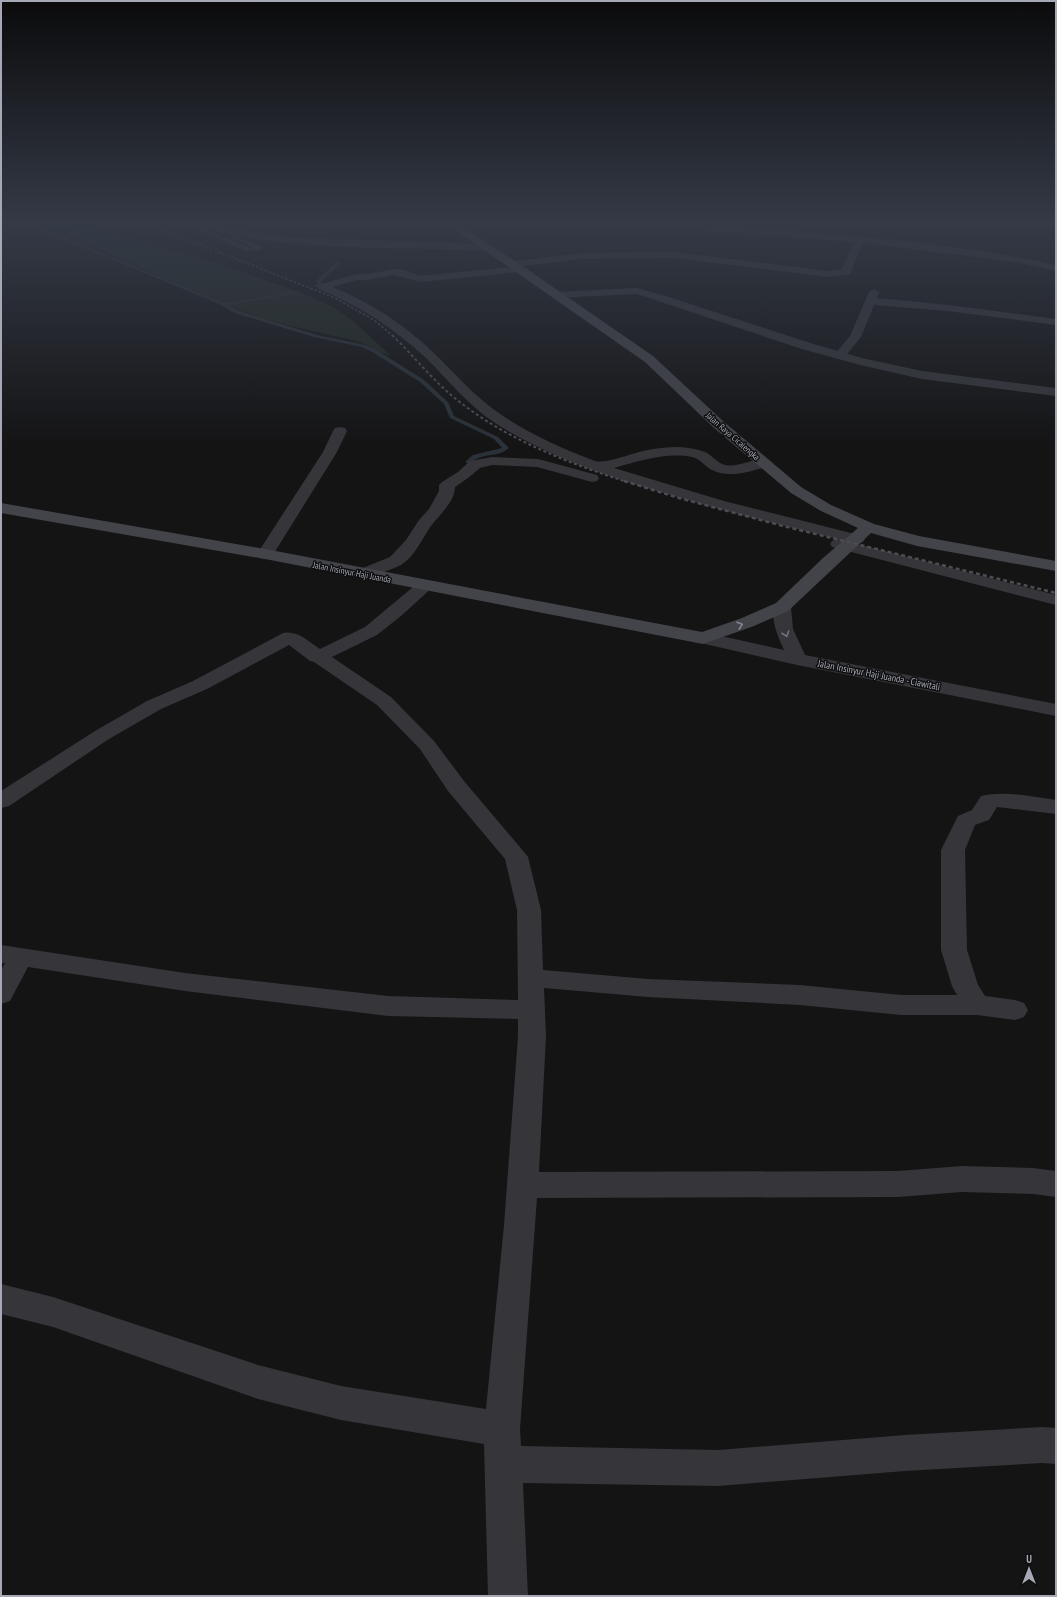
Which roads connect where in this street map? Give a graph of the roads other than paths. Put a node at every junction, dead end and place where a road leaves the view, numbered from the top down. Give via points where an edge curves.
1 (347, 297) edge
2 (557, 297) edge
3 (656, 297) edge
4 (1056, 322) edge
5 (840, 355) junction
6 (1056, 392) edge
7 (340, 431) dead end
8 (764, 463) junction
9 (600, 467) junction
10 (1, 508) edge
11 (868, 527) junction
12 (852, 543) junction
13 (265, 554) junction
14 (1056, 566) edge
15 (364, 574) junction
16 (425, 586) junction
17 (1056, 600) edge
18 (782, 607) junction
19 (703, 638) junction
20 (317, 657) junction
21 (797, 659) junction
22 (1056, 710) edge
23 (1, 801) edge
24 (1056, 807) edge
25 (11, 956) edge
26 (530, 978) junction
27 (1, 994) edge
28 (977, 1005) junction
29 (531, 1010) junction
30 (1015, 1010) dead end
31 (1056, 1184) edge
32 (522, 1185) junction
33 (1, 1299) edge
34 (502, 1429) junction
35 (1056, 1446) edge
36 (503, 1464) junction
37 (508, 1596) edge

1 - 9 street via 388,320 431,357 484,409 558,451
2 - 8 main road, Jalan Raya Cicalengka via 649,359
3 - 5 street via 704,314
4 - 5 street via 872,297 855,337
5 - 6 street via 860,362 922,375
7 - 13 street via 330,452
8 - 9 street via 738,469 722,469 703,456 672,452
8 - 11 main road, Jalan Raya Cicalengka via 796,490 826,508
9 - 12 street via 646,483
10 - 13 main road, Jalan Insinyur Haji Juanda
11 - 12 main road
11 - 14 main road, Jalan Raya Cicalengka via 917,541
12 - 15 street via 773,529 538,463 502,461 475,464 447,485 436,511 413,543 396,561
12 - 17 street
12 - 18 main road
13 - 15 main road, Jalan Insinyur Haji Juanda
15 - 16 main road, Jalan Insinyur Haji Juanda
16 - 19 main road, Jalan Insinyur Haji Juanda
16 - 20 street via 371,631
19 -> 18 main road
18 -> 21 street via 784,628
19 - 21 street, Jalan Insinyur Haji Juanda - Ciawitali
20 - 23 street via 290,637 200,685 154,705 102,735
20 - 26 street via 384,702 427,745 456,786 516,856 529,910
21 - 22 street, Jalan Insinyur Haji Juanda - Ciawitali
24 - 28 street via 989,801 981,815 966,821 953,850 954,950 965,986
25 - 27 street
25 - 29 street via 185,982 388,1006
26 - 28 street via 648,988 800,995 901,1005
26 - 29 street
28 - 30 street
29 - 32 street via 532,1036
31 - 32 street via 962,1179 898,1184
32 - 34 street
33 - 34 street via 52,1312 258,1382 341,1403
34 - 36 street
35 - 36 street via 912,1453 718,1468
36 - 37 street

